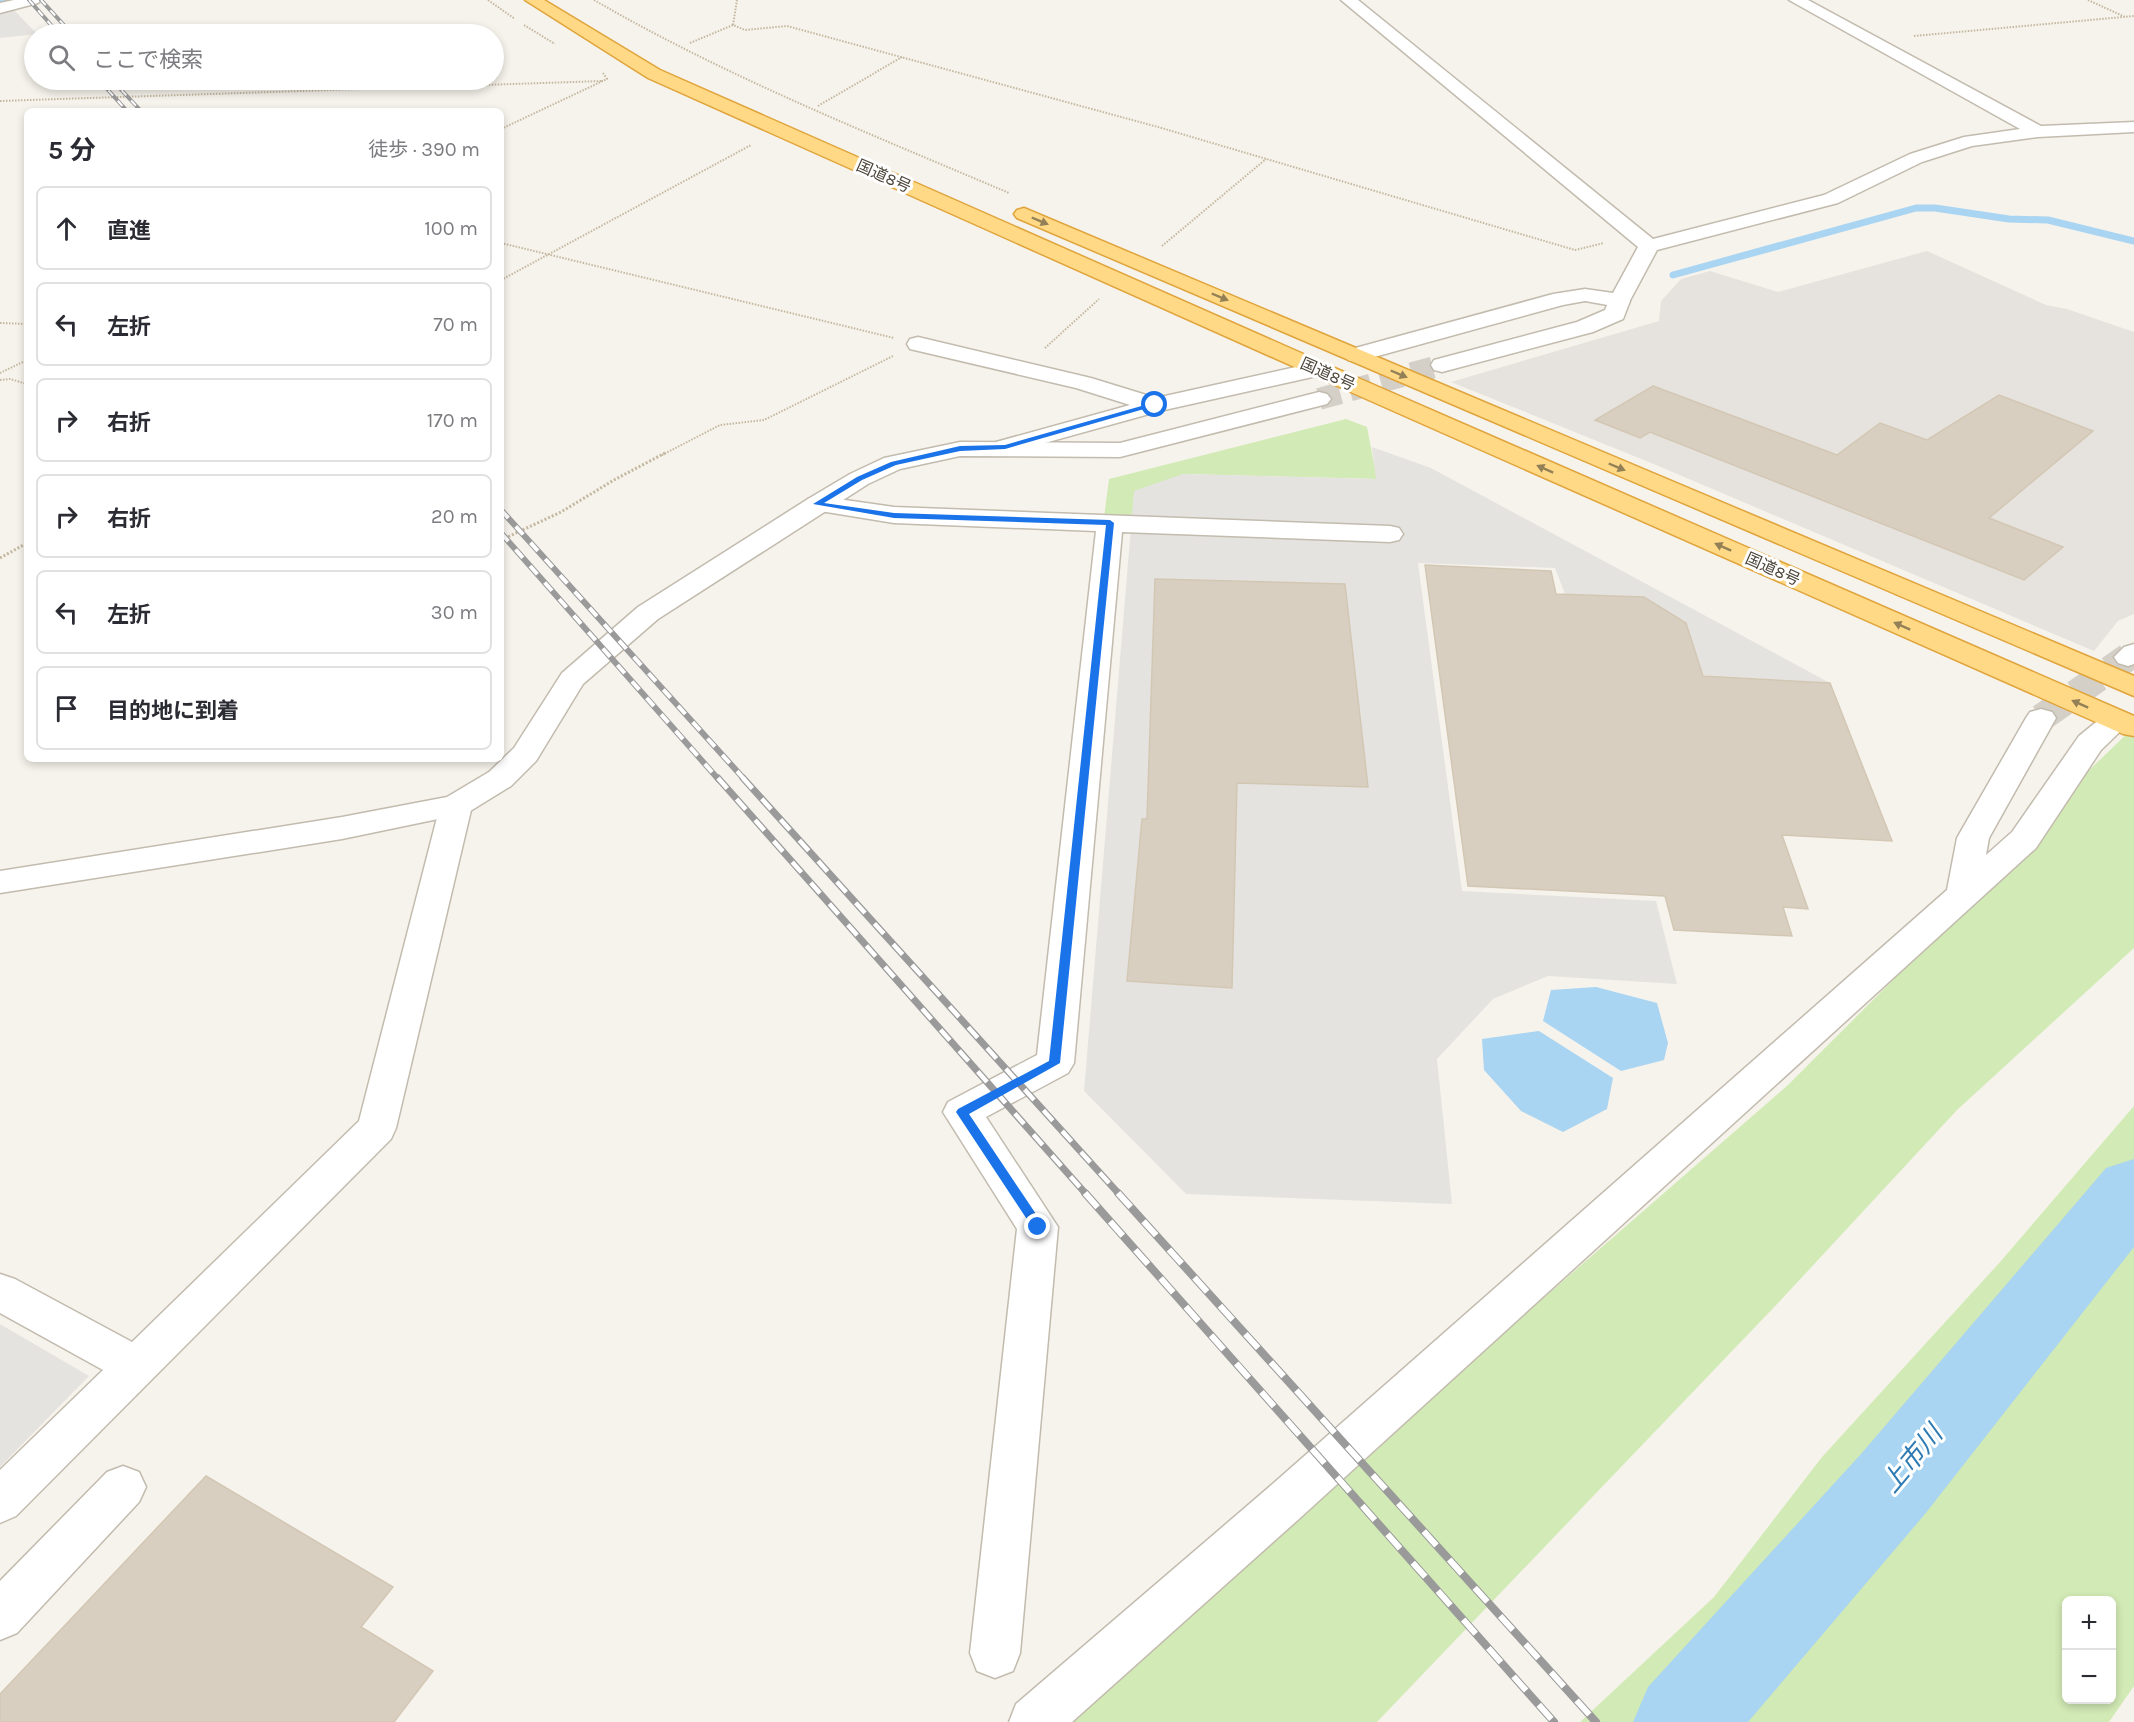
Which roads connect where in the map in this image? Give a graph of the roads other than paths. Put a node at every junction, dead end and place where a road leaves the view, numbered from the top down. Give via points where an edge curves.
1 (33, 0) edge
2 (533, 0) edge
3 (570, 0) edge
4 (1349, 0) edge
5 (1797, 0) edge
6 (0, 8) edge
7 (2134, 127) edge
8 (2038, 132) junction
9 (948, 181) dead end
10 (1008, 200) road end
11 (1642, 241) junction
12 (1619, 300) junction
13 (918, 344) road end
14 (1356, 356) junction
15 (1442, 365) tunnel mouth
16 (1318, 369) junction
17 (1319, 399) tunnel mouth
18 (1155, 405) junction
19 (1005, 447) junction
20 (817, 504) junction
21 (1110, 523) junction
22 (1390, 534) dead end
23 (2128, 711) edge
24 (2041, 718) tunnel mouth
25 (456, 806) junction
26 (0, 882) edge
27 (1963, 894) junction
28 (0, 1292) edge
29 (137, 1366) junction
30 (123, 1488) dead end
31 (0, 1501) edge
32 (0, 1616) edge
33 (995, 1653) dead end
34 (1034, 1722) edge

1 - 6 street
2 - 16 highway, 国道8号 via 654,74
3 - 9 highway, 国道8号 via 683,68
4 - 11 street
5 - 8 street
7 - 8 street
8 - 11 street via 1970,141 1916,158 1831,199
10 -> 14 highway, 国道8号
11 - 12 street
12 - 14 street via 1585,295 1561,299
12 - 15 street via 1615,314 1585,327
13 - 18 street via 1083,383
14 -> 23 highway, 国道8号
16 - 18 street
23 -> 16 highway, 国道8号
17 - 19 street via 1120,450
18 - 19 street
19 - 20 street via 960,449 893,463
20 - 21 street via 894,515
20 - 25 street via 648,612 572,679 525,754 500,779
21 - 22 street
21 - 33 street via 1054,1063 962,1112 1038,1227
23 - 27 street via 2090,743 2024,840
24 - 27 street via 1973,838
25 - 26 street
25 - 29 street via 377,1128
27 - 34 street
28 - 29 street
29 - 31 street
30 - 32 street

